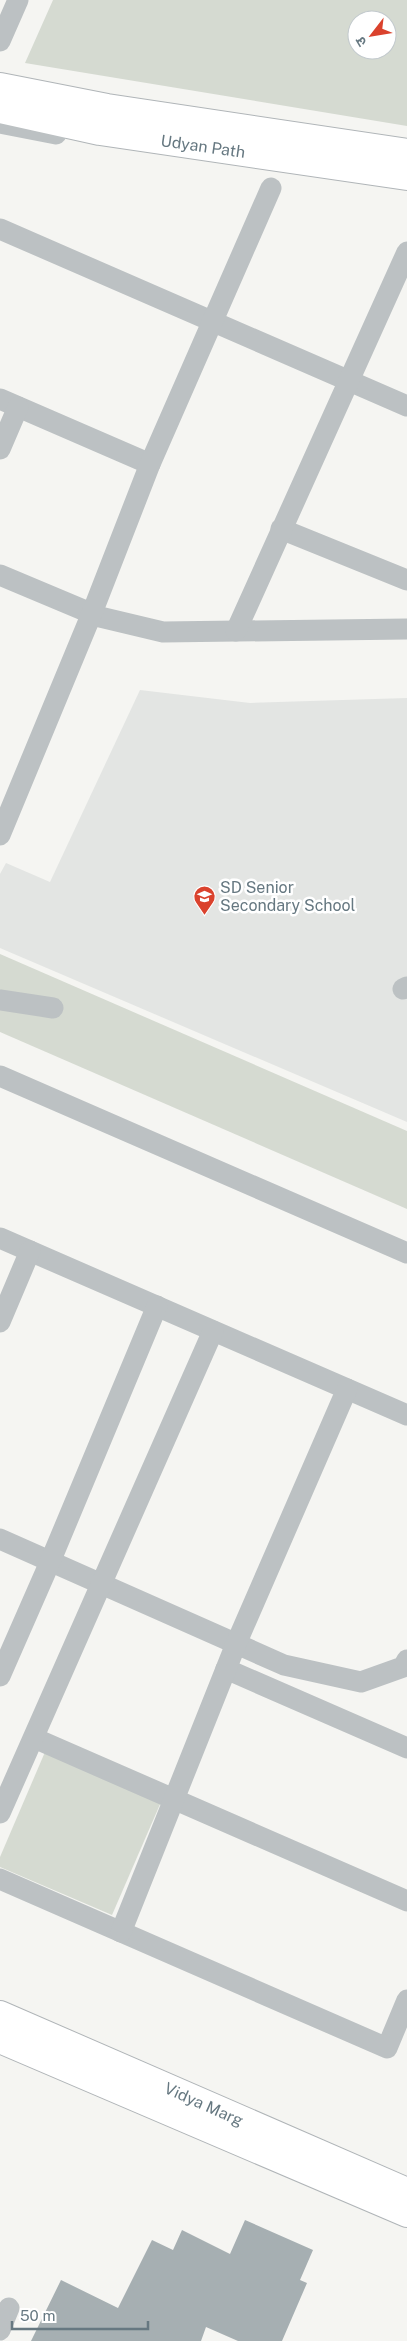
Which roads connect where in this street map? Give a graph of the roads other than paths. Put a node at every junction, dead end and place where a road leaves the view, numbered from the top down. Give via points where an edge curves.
1 (18, 0) edge
2 (0, 41) edge
3 (0, 87) edge
4 (0, 109) edge
5 (0, 123) edge
6 (407, 154) edge
7 (407, 176) edge
8 (271, 188) dead end
9 (407, 188) edge
10 (0, 229) edge
11 (407, 252) edge
12 (213, 322) junction
13 (348, 380) junction
14 (9, 403) edge
15 (407, 406) edge
16 (0, 449) edge
17 (150, 464) junction
18 (281, 529) junction
19 (0, 575) edge
20 (407, 580) edge
21 (92, 613) junction
22 (407, 629) edge
23 (236, 631) junction
24 (0, 835) edge
25 (0, 1000) edge
26 (54, 1008) dead end
27 (0, 1076) edge
28 (0, 1238) edge
29 (30, 1251) junction
30 (407, 1253) edge
31 (157, 1306) junction
32 (0, 1322) edge
33 (213, 1331) junction
34 (347, 1389) junction
35 (407, 1415) edge
36 (0, 1540) edge
37 (50, 1562) junction
38 (102, 1585) junction
39 (236, 1644) junction
40 (407, 1660) edge
41 (226, 1669) junction
42 (0, 1676) edge
43 (34, 1738) junction
44 (407, 1748) edge
45 (175, 1800) junction
46 (0, 1813) edge
47 (0, 1879) edge
48 (407, 1901) edge
49 (121, 1932) junction
50 (407, 2000) edge
51 (0, 2015) edge
52 (0, 2039) edge
53 (407, 2192) edge
54 (407, 2213) edge
55 (9, 2308) dead end
56 (0, 2330) edge

1 - 2 street
3 - 6 main road, Udyan Path via 107,108
4 - 7 main road, Udyan Path via 100,131
5 - 9 street
8 - 12 street
10 - 12 street
11 - 13 street
12 - 13 street
12 - 17 street
13 - 15 street
13 - 18 street
14 - 16 street
14 - 17 street
17 - 21 street
18 - 20 street
18 - 23 street
19 - 21 street
21 - 23 street via 164,632
21 - 24 street
22 - 23 street
25 - 26 street
27 - 30 street
28 - 29 street
29 - 31 street
29 - 32 street
31 - 33 street
31 - 37 street
33 - 34 street
33 - 38 street
34 - 35 street
34 - 39 street
36 - 37 street
37 - 38 street
37 - 42 street
38 - 39 street
38 - 43 street
39 - 40 street via 284,1665 361,1682 402,1667
39 - 41 street
41 - 44 street
41 - 45 street
43 - 45 street
43 - 46 street
45 - 48 street
45 - 49 street
47 - 49 street
49 - 50 street via 387,2048
51 - 53 main road, Vidya Marg
52 - 54 main road, Vidya Marg
55 - 56 street

